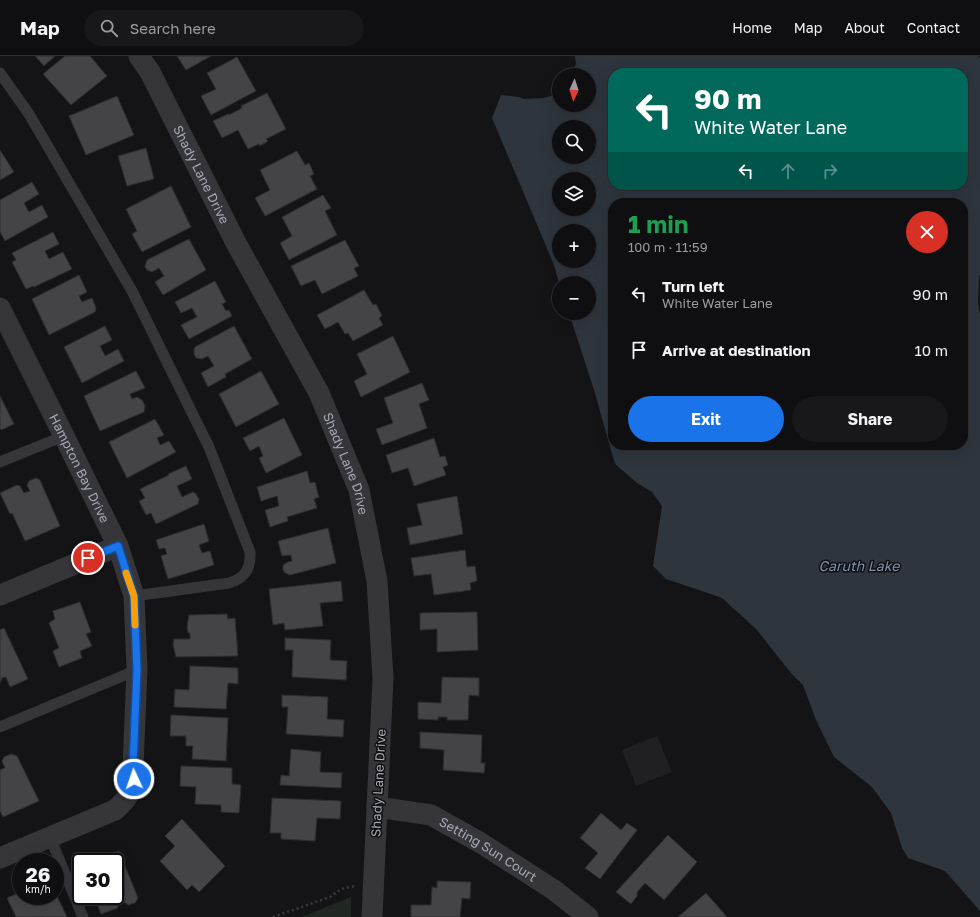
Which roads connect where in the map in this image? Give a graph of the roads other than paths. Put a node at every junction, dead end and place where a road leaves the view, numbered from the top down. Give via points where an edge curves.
1 (139, 56) edge
2 (0, 73) edge
3 (2, 319) edge
4 (64, 436) junction
5 (0, 462) edge
6 (118, 546) junction
7 (0, 595) edge
8 (134, 596) junction
9 (137, 670) junction
10 (0, 727) edge
11 (377, 806) junction
12 (50, 837) junction
13 (0, 858) edge
14 (83, 917) edge
15 (372, 917) edge
16 (588, 917) edge

1 - 11 street, Shady Lane Drive via 150,72 236,243 319,393 359,490 377,581 383,678
2 - 8 lane via 30,114 132,291 209,447 250,552 248,568 237,580
3 - 4 street, Hampton Bay Drive
4 - 5 lane
4 - 6 street, Hampton Bay Drive
6 - 7 street
6 - 8 street, Hampton Bay Drive
8 - 9 street, Hampton Bay Drive
9 - 10 lane
9 - 12 street, Hampton Bay Drive via 134,779 131,791 125,802 115,810
11 - 15 street, Shady Lane Drive
11 - 16 street, Setting Sun Court via 431,815 481,843 554,890
12 - 13 street
12 - 14 lane

